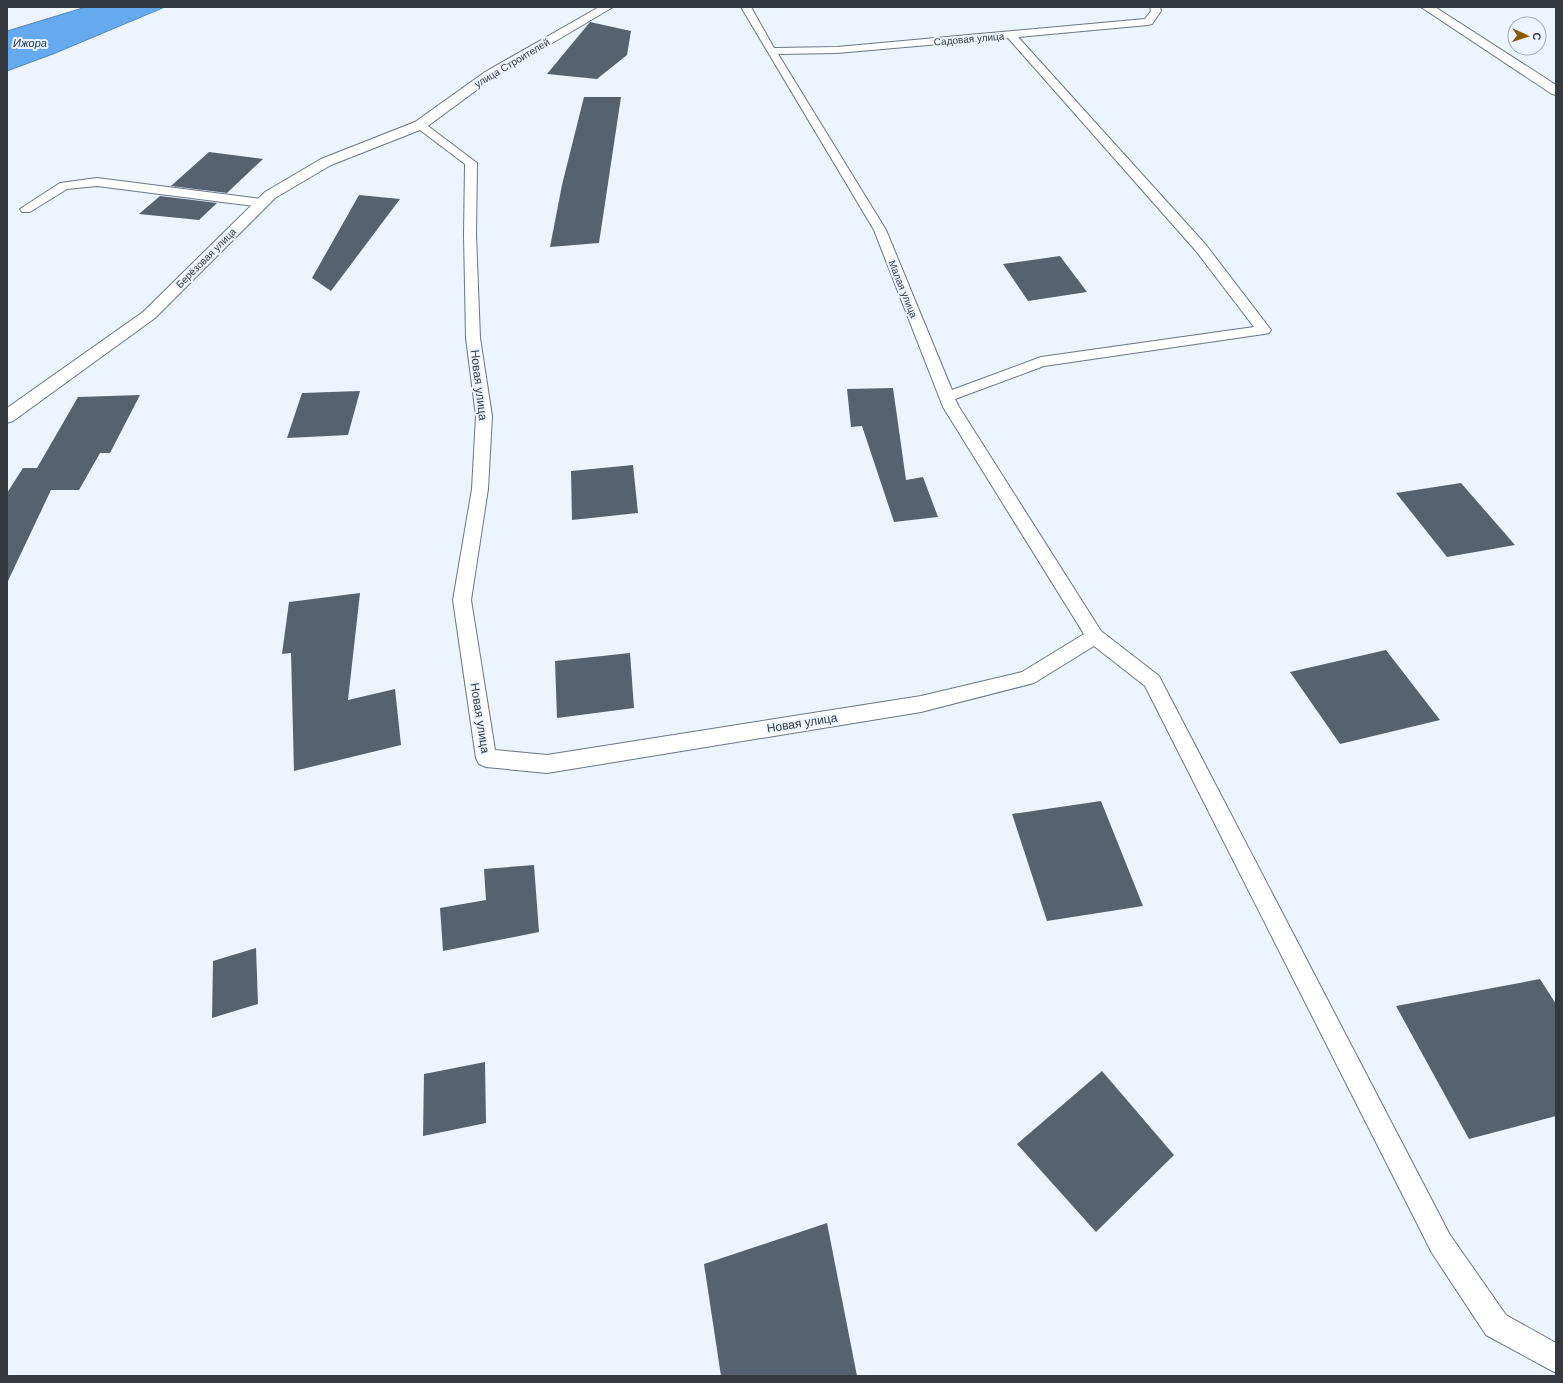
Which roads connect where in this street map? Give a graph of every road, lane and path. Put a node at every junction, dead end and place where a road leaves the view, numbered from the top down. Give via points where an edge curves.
1 (607, 7) edge
2 (746, 7) edge
3 (1155, 7) edge
4 (1427, 7) edge
5 (1012, 35) junction
6 (771, 52) junction
7 (1553, 86) edge
8 (420, 125) junction
9 (261, 203) junction
10 (26, 209) dead end
11 (947, 397) junction
12 (7, 417) edge
13 (1095, 636) junction
14 (1556, 1359) edge

1 - 8 street, улица Строителей via 489,75
2 - 6 lane, Малая улица
3 - 5 lane, Садовая улица via 1156,11 1148,22
4 - 7 street
5 - 6 lane, Садовая улица via 837,50
5 - 11 lane via 1201,248 1264,330 1041,362
6 - 11 lane, Малая улица via 880,230
8 - 9 street, Берёзовая улица via 326,162
8 - 13 lane, Новая улица via 471,163 473,338 484,416 480,489 462,600 486,758 546,764 921,704 1027,678
9 - 10 lane via 97,182 64,186
9 - 12 street, Берёзовая улица via 149,315
11 - 13 lane, Малая улица
13 - 14 lane, Малая улица via 1152,681 1441,1244 1496,1325

